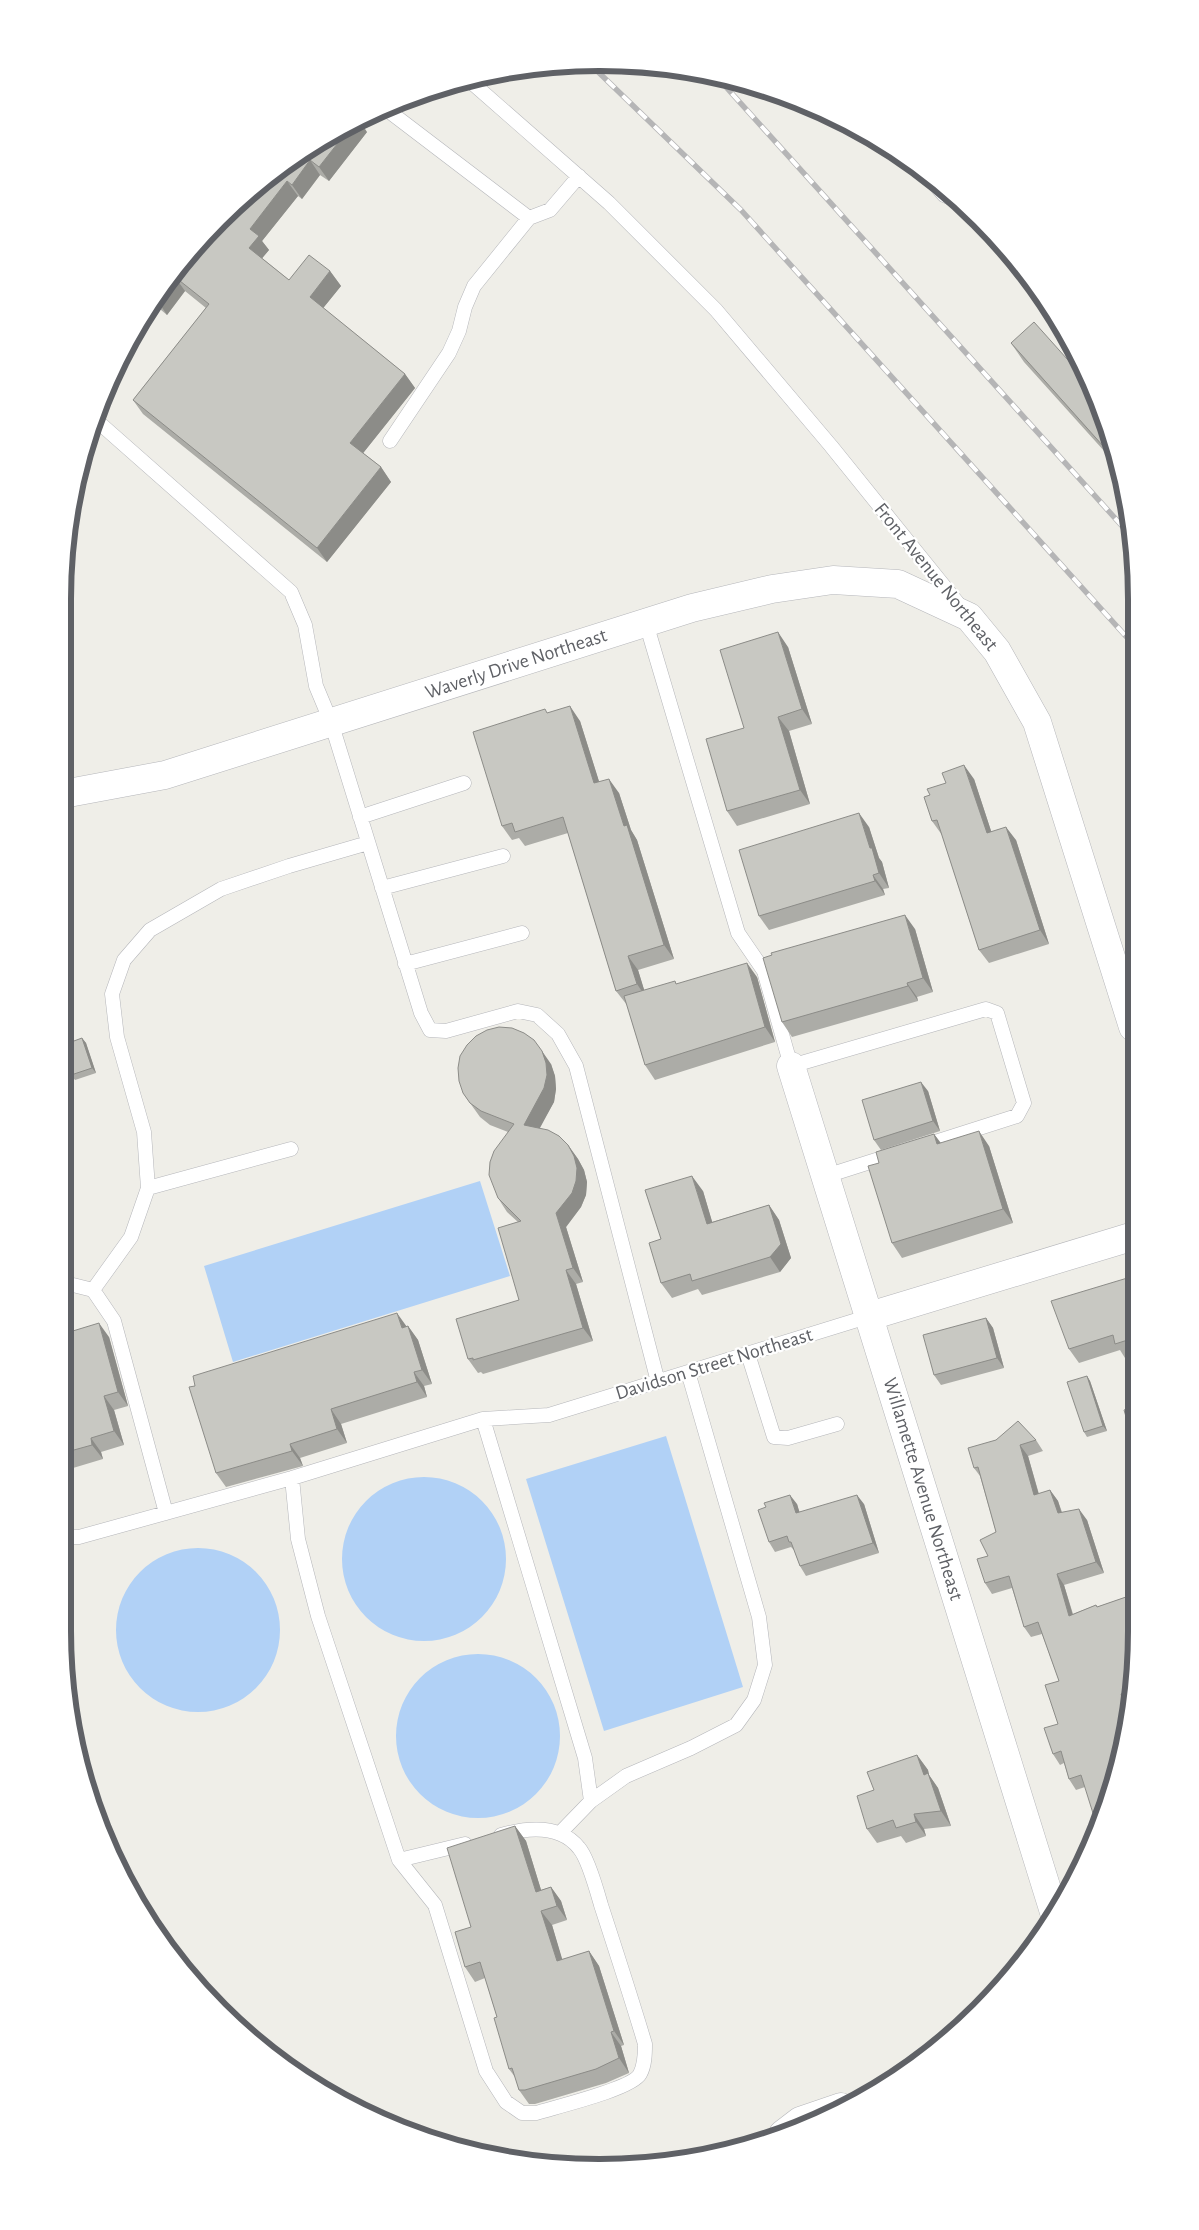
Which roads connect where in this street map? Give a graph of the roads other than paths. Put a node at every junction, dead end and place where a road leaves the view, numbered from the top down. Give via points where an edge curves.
1 (476, 86) edge
2 (392, 113) edge
3 (579, 176) junction
4 (529, 218) junction
5 (101, 424) edge
6 (390, 441) dead end
7 (968, 617) junction
8 (646, 623) junction
9 (332, 722) junction
10 (464, 783) dead end
11 (71, 793) edge
12 (360, 817) junction
13 (368, 843) junction
14 (503, 856) dead end
15 (382, 888) junction
16 (522, 933) dead end
17 (405, 964) junction
18 (1128, 1011) edge
19 (791, 1066) junction
20 (291, 1149) dead end
21 (826, 1176) junction
22 (148, 1188) junction
23 (1128, 1238) edge
24 (71, 1285) edge
25 (93, 1290) junction
26 (870, 1316) junction
27 (748, 1354) junction
28 (688, 1372) junction
29 (658, 1382) junction
30 (483, 1419) junction
31 (837, 1424) dead end
32 (292, 1478) junction
33 (166, 1513) junction
34 (71, 1537) edge
35 (591, 1801) junction
36 (560, 1833) junction
37 (399, 1860) junction
38 (1051, 1904) edge

1 - 3 lane, Front Avenue Northeast
2 - 4 lane
3 - 4 lane via 550,210
3 - 7 lane, Front Avenue Northeast via 716,310 831,446
4 - 6 lane via 474,286 449,353
5 - 9 lane via 290,592 305,625 316,686
7 - 8 street, Waverly Drive Northeast via 898,584 833,580 772,589
7 - 18 street, Front Avenue Northeast via 996,651 1037,722
8 - 9 street, Waverly Drive Northeast
8 - 19 lane via 738,933 764,971
9 - 11 street, Waverly Drive Northeast via 165,776
9 - 12 lane
10 - 12 lane
12 - 13 lane
13 - 15 lane
13 - 22 lane via 221,889 150,930 124,960 112,994 117,1037 144,1132
14 - 15 lane
15 - 17 lane
16 - 17 lane
17 - 29 lane via 430,1030 446,1030 518,1011 537,1015 558,1034 576,1066
19 - 21 street, Willamette Avenue Northeast
19 - 21 lane via 986,1009 997,1013 1024,1103 1017,1116
20 - 22 lane
21 - 26 street, Willamette Avenue Northeast
22 - 25 lane via 131,1237
23 - 26 street, Davidson Street Northeast
24 - 25 lane
25 - 33 lane via 114,1321
26 - 27 lane, Davidson Street Northeast
26 - 38 street, Willamette Avenue Northeast
27 - 28 lane, Davidson Street Northeast
27 - 31 lane via 774,1437 788,1438
28 - 29 lane, Davidson Street Northeast
28 - 35 lane via 759,1617 765,1665 754,1700 736,1725 626,1776
29 - 30 lane, Davidson Street Northeast via 549,1415
30 - 32 lane, Davidson Street Northeast
30 - 35 lane via 585,1758
32 - 33 lane, Davidson Street Northeast
32 - 37 lane via 298,1540 318,1616
33 - 34 lane, Davidson Street Northeast
35 - 36 lane
36 - 37 lane via 523,1829
36 - 37 lane via 580,1848 594,1882 645,2044 644,2060 640,2075 624,2086 536,2112 522,2113 506,2102 486,2071 435,1905

